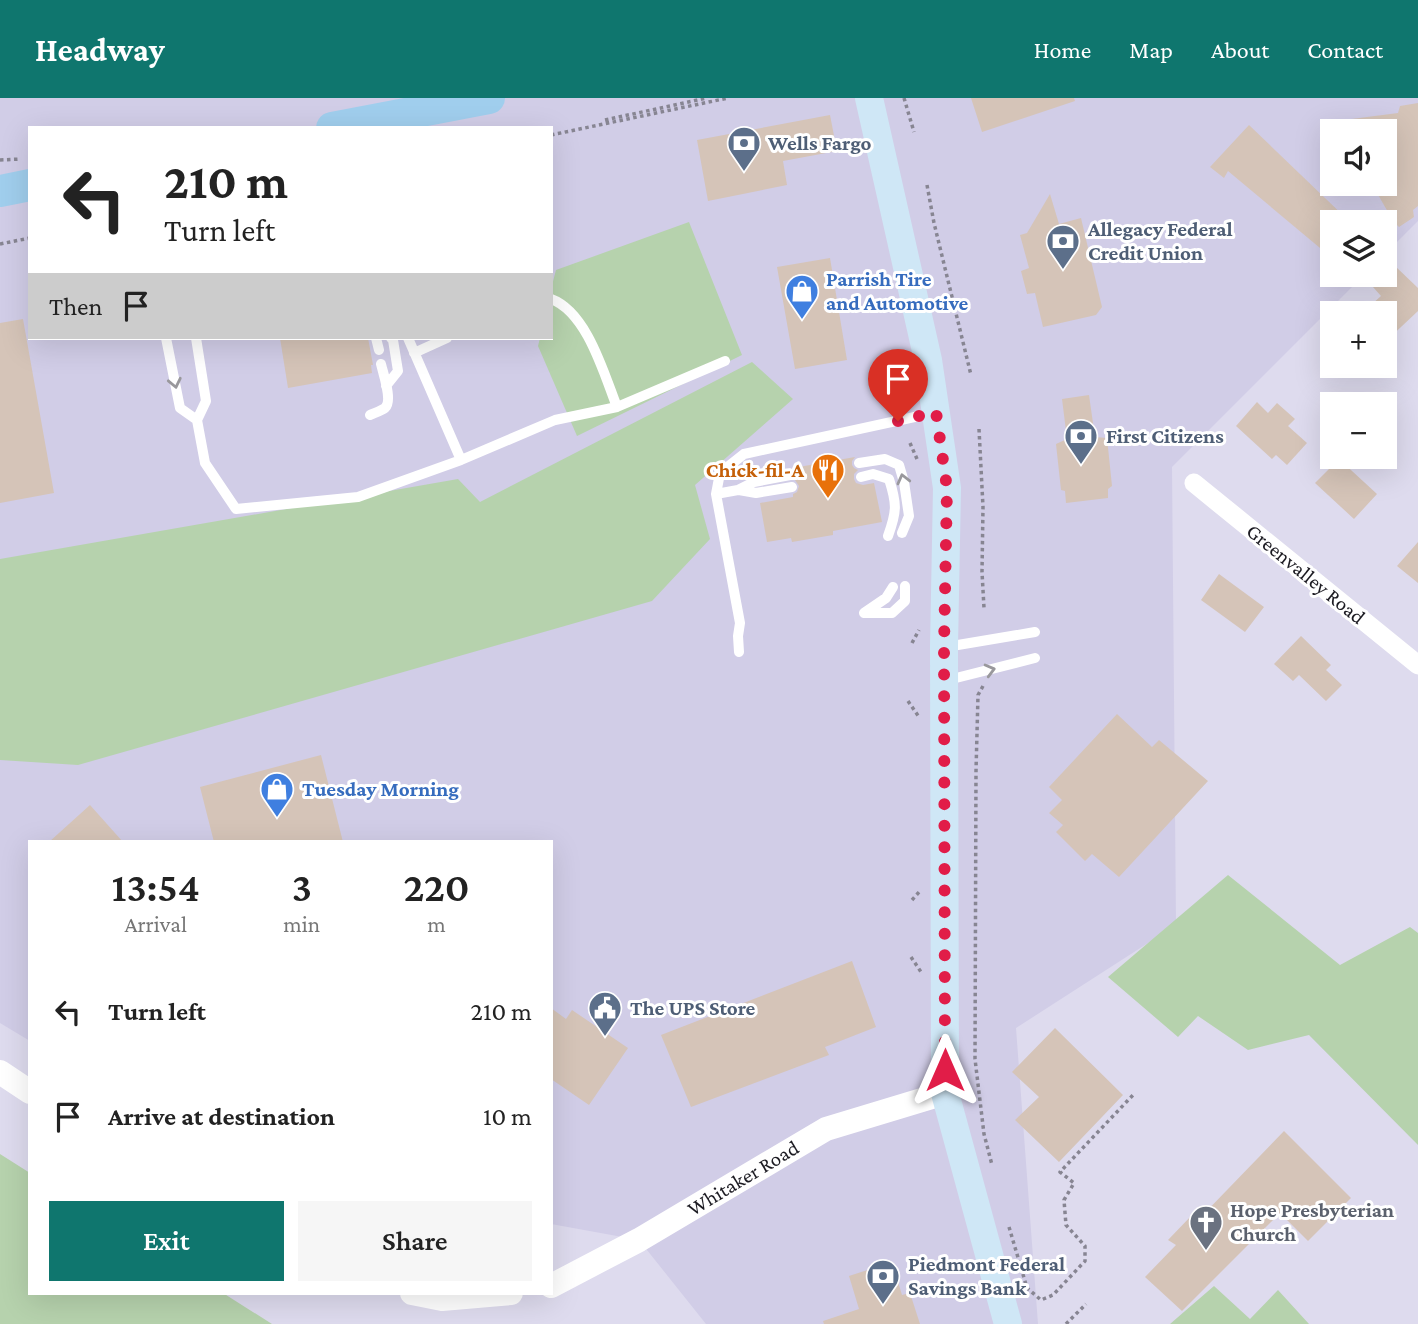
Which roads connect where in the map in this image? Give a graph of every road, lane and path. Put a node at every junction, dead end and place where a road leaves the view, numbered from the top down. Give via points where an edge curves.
1 (489, 98) edge
2 (707, 98) edge
3 (728, 98) edge
4 (869, 98) edge
5 (904, 98) edge
6 (605, 120) dead end
7 (349, 126) edge
8 (914, 132) dead end
9 (553, 135) edge
10 (28, 159) edge
11 (0, 160) edge
12 (928, 185) dead end
13 (28, 186) edge
14 (0, 191) edge
15 (28, 238) edge
16 (0, 244) edge
17 (553, 300) edge
18 (166, 340) edge
19 (196, 340) edge
20 (376, 340) edge
21 (393, 340) edge
22 (409, 340) edge
23 (443, 340) edge
24 (379, 351) dead end
25 (414, 353) junction
26 (725, 361) dead end
27 (381, 363) dead end
28 (971, 375) dead end
29 (386, 386) junction
30 (617, 407) junction
31 (936, 412) junction
32 (370, 415) dead end
33 (197, 420) junction
34 (979, 429) dead end
35 (461, 460) junction
36 (859, 463) dead end
37 (790, 475) dead end
38 (861, 477) dead end
39 (1194, 484) dead end
40 (792, 487) dead end
41 (738, 490) junction
42 (716, 495) junction
43 (902, 533) dead end
44 (888, 536) dead end
45 (905, 586) dead end
46 (893, 587) dead end
47 (984, 608) dead end
48 (1035, 632) dead end
49 (944, 647) junction
50 (738, 652) dead end
51 (1035, 658) dead end
52 (1418, 665) edge
53 (988, 678) dead end
54 (944, 680) junction
55 (911, 957) dead end
56 (922, 974) dead end
57 (0, 1072) edge
58 (28, 1091) edge
59 (945, 1093) junction
60 (1133, 1095) dead end
61 (993, 1171) dead end
62 (1007, 1222) dead end
63 (553, 1285) edge
64 (422, 1295) edge
65 (487, 1295) edge
66 (1086, 1304) dead end
67 (1008, 1324) edge
68 (1066, 1324) edge

1 - 7 main road
2 - 6 path
3 - 9 path
4 - 31 main road
5 - 8 path
10 - 11 path
12 - 28 path
13 - 14 main road
15 - 16 path
17 - 30 lane via 578,321 590,340
18 -> 33 lane via 180,408
19 - 33 lane via 206,401
20 - 24 lane
21 - 29 lane via 398,371
22 - 25 lane
23 - 25 lane
25 - 35 lane
26 - 30 lane
27 - 29 lane
29 - 32 lane via 387,406
30 - 35 lane via 555,420
31 - 42 lane via 744,454 720,473
31 - 49 main road via 947,488
33 - 35 lane via 205,463 236,509 358,496
34 - 47 path
43 -> 36 lane via 909,516 899,465 885,459
37 - 41 lane
38 - 44 lane via 873,474 889,479 895,516
39 - 52 street, Greenvalley Road
40 - 41 lane via 756,493
41 - 42 lane
42 - 50 lane via 740,623
45 - 46 lane via 905,601 892,613 864,613 886,598
48 - 49 lane
49 - 54 main road
54 -> 51 lane
53 - 61 path via 978,695 974,1018 984,1134
54 - 59 main road
55 - 56 path
57 - 58 street
59 - 63 street, Whitaker Road via 826,1129 639,1240
59 - 67 main road
60 - 62 path via 1060,1172 1074,1183 1064,1200 1066,1225 1085,1246 1085,1261 1053,1296 1041,1300 1027,1288
64 - 65 street via 442,1299
66 - 68 path

